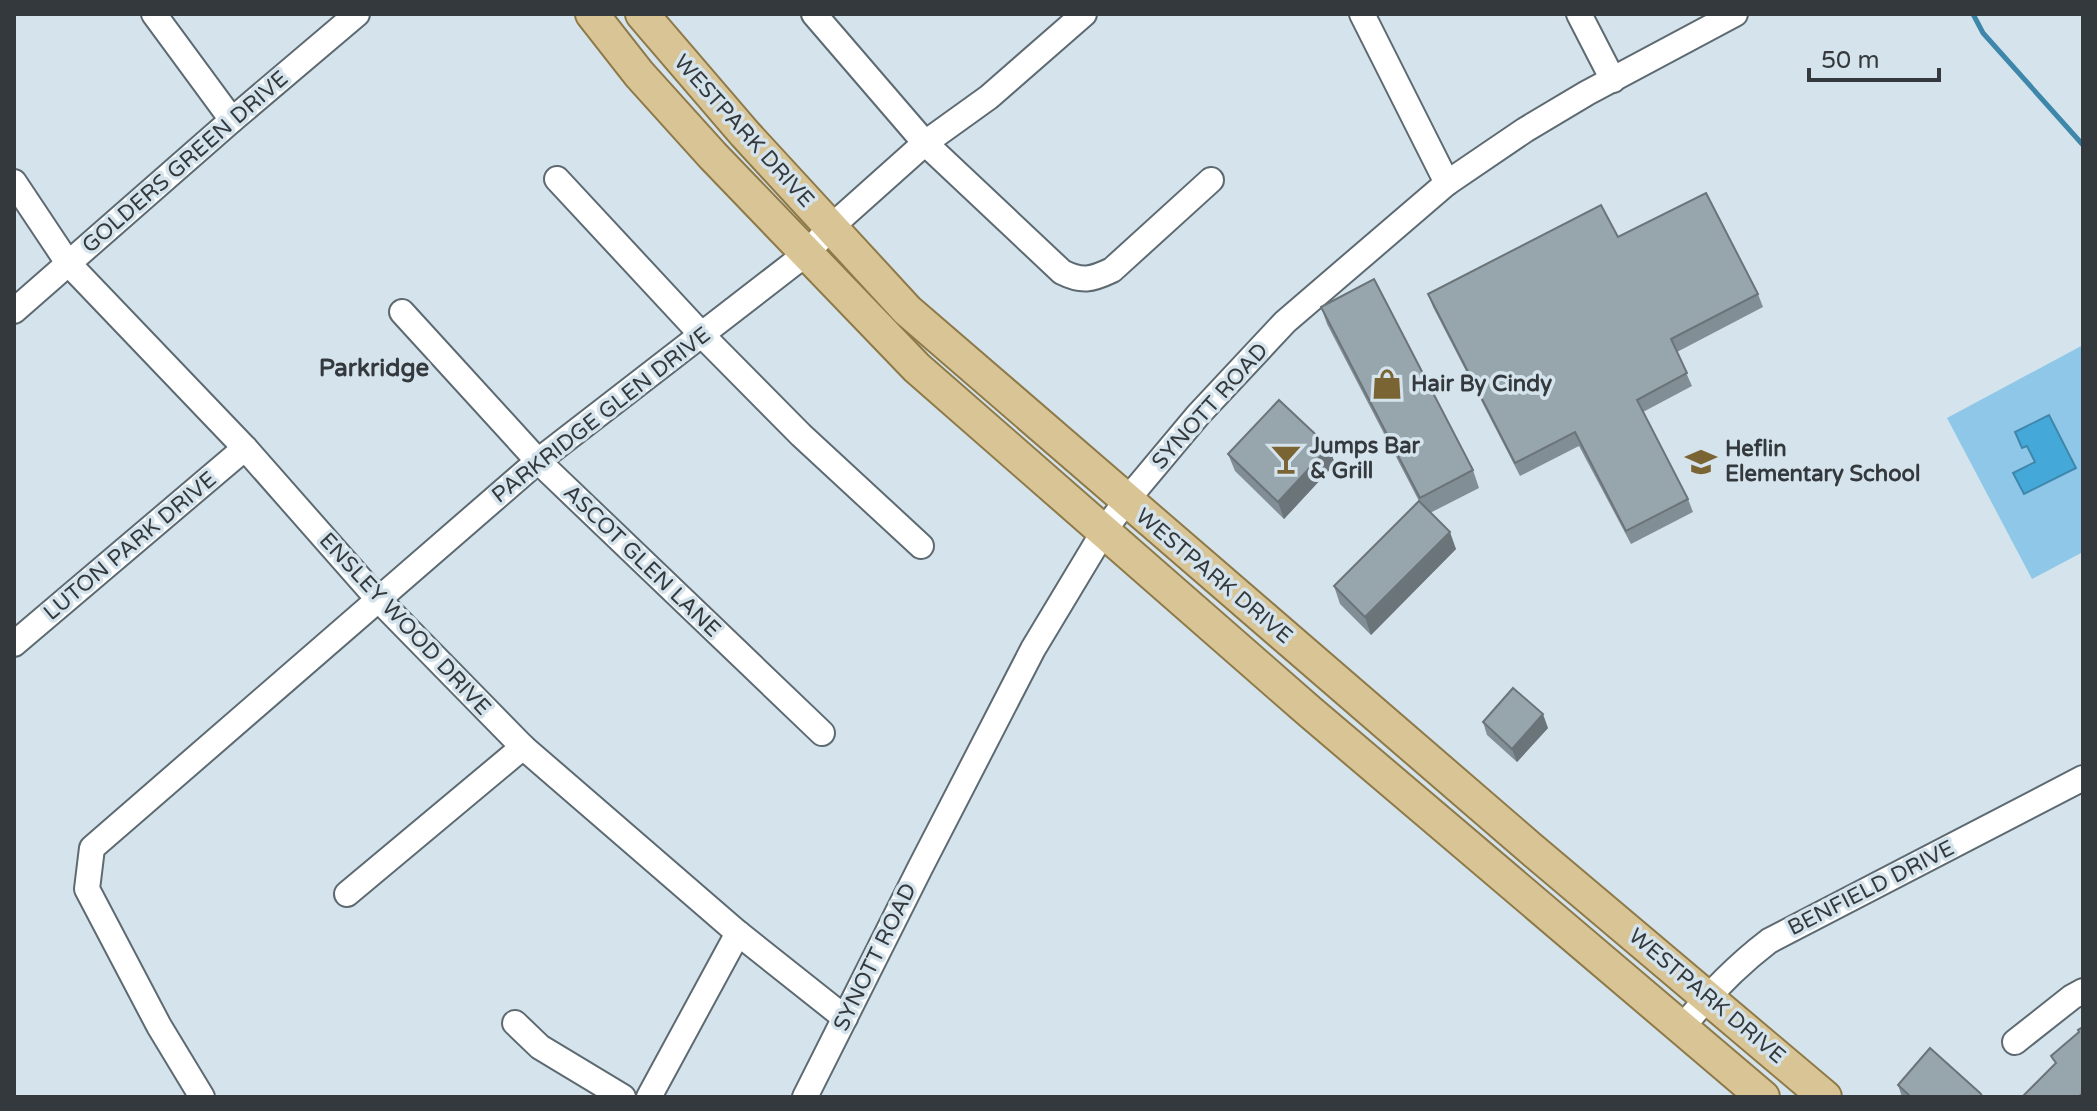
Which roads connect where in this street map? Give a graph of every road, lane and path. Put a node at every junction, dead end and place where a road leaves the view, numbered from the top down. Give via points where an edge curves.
1 (154, 14) edge
2 (357, 14) edge
3 (592, 14) edge
4 (642, 14) edge
5 (814, 14) edge
6 (1084, 14) edge
7 (1362, 14) edge
8 (1579, 14) edge
9 (1735, 14) edge
10 (1613, 80) junction
11 (232, 120) junction
12 (925, 143) junction
13 (557, 179) dead end
14 (1211, 180) dead end
15 (14, 182) edge
16 (1447, 183) junction
17 (831, 227) junction
18 (807, 253) junction
19 (68, 263) junction
20 (14, 311) edge
21 (402, 312) dead end
22 (702, 335) junction
23 (245, 448) junction
24 (538, 461) junction
25 (1126, 501) junction
26 (1104, 531) junction
27 (921, 546) dead end
28 (378, 599) junction
29 (14, 644) edge
30 (1336, 680) junction
31 (1309, 711) junction
32 (822, 733) dead end
33 (523, 747) junction
34 (2083, 778) edge
35 (347, 894) dead end
36 (738, 933) junction
37 (2083, 991) edge
38 (1707, 996) junction
39 (845, 1018) junction
40 (515, 1023) dead end
41 (1682, 1028) junction
42 (2015, 1042) dead end
43 (202, 1097) edge
44 (623, 1097) edge
45 (649, 1097) edge
46 (805, 1097) edge
47 (1763, 1097) edge
48 (1825, 1097) edge

1 - 11 street
2 - 11 street, GOLDERS GREEN DRIVE
3 - 18 main road, WESTPARK DRIVE via 639,74
4 - 17 main road, WESTPARK DRIVE
5 - 12 street
6 - 12 street, PARKRIDGE GLEN DRIVE via 989,97
7 - 16 street
8 - 10 street
9 - 10 street, SYNOTT ROAD
10 - 16 street, SYNOTT ROAD
11 - 19 street, GOLDERS GREEN DRIVE
12 - 14 street via 1062,272 1078,280 1112,270
12 - 17 street, PARKRIDGE GLEN DRIVE
13 - 22 street
15 - 19 street, ENSLEY WOOD DRIVE
16 - 25 street, SYNOTT ROAD via 1285,322
17 - 18 street, PARKRIDGE GLEN DRIVE
17 - 25 main road, WESTPARK DRIVE via 907,310
18 - 22 street, PARKRIDGE GLEN DRIVE
18 - 26 main road, WESTPARK DRIVE via 917,368
19 - 20 street, GOLDERS GREEN DRIVE
19 - 23 street, ENSLEY WOOD DRIVE
21 - 24 street, ASCOT GLEN LANE
22 - 24 street, PARKRIDGE GLEN DRIVE
22 - 27 street
23 - 28 street, ENSLEY WOOD DRIVE
23 - 29 street, LUTON PARK DRIVE
24 - 28 street, PARKRIDGE GLEN DRIVE
24 - 32 street, ASCOT GLEN LANE
25 - 26 street, SYNOTT ROAD
25 - 30 main road, WESTPARK DRIVE
26 - 31 main road, WESTPARK DRIVE
26 - 39 street, SYNOTT ROAD via 1033,649
28 - 33 street, ENSLEY WOOD DRIVE
28 - 43 street, PARKRIDGE GLEN DRIVE via 92,848 87,889
30 - 31 main road
30 - 38 main road, WESTPARK DRIVE
31 - 41 main road, WESTPARK DRIVE
33 - 35 street
33 - 36 street, ENSLEY WOOD DRIVE
34 - 38 street, BENFIELD DRIVE via 1769,941
36 - 39 street, ENSLEY WOOD DRIVE
36 - 45 street
37 - 42 street
38 - 41 street, BENFIELD DRIVE
38 - 48 main road, WESTPARK DRIVE
39 - 46 street, SYNOTT ROAD
40 - 44 street via 540,1047
41 - 47 main road, WESTPARK DRIVE

